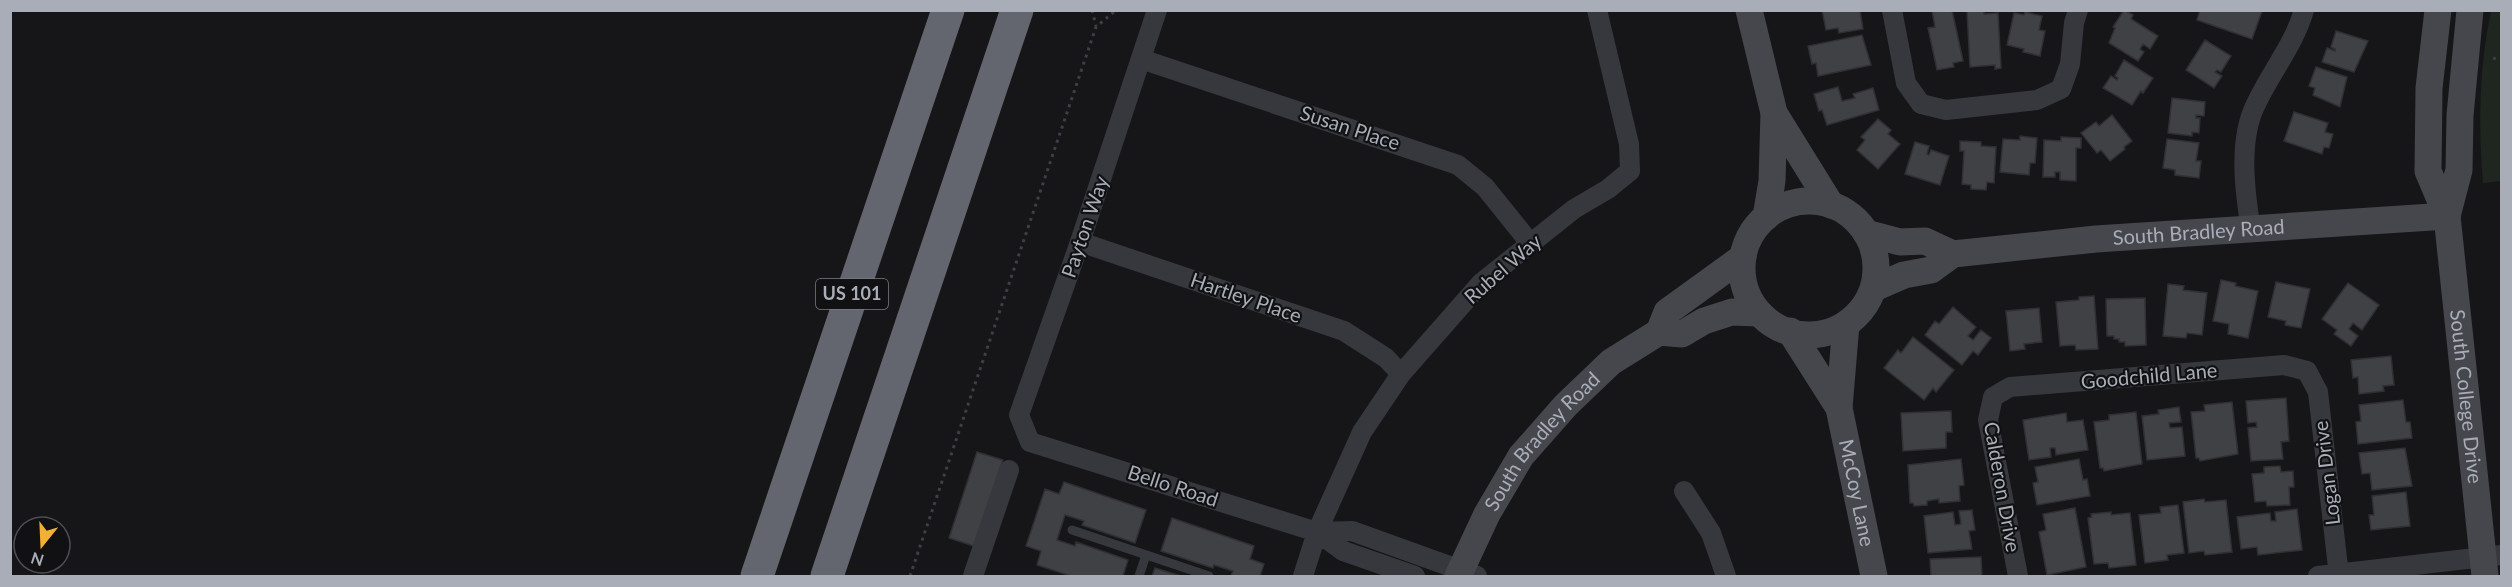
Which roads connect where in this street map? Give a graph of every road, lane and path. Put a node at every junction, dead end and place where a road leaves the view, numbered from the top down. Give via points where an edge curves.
1 (948, 10) edge
2 (1017, 10) edge
3 (1092, 10) edge
4 (1116, 10) edge
5 (1157, 10) edge
6 (1597, 10) edge
7 (1749, 10) edge
8 (1892, 10) edge
9 (2078, 10) edge
10 (2304, 10) edge
11 (2438, 10) edge
12 (2470, 10) edge
13 (1096, 27) junction
14 (2493, 58) dead end
15 (1141, 59) junction
16 (2502, 61) edge
17 (1774, 113) junction
18 (1831, 205) junction
19 (2446, 216) junction
20 (1766, 217) junction
21 (2251, 231) junction
22 (1866, 233) junction
23 (1080, 242) junction
24 (1530, 243) junction
25 (1953, 254) junction
26 (1743, 257) junction
27 (1874, 288) junction
28 (1759, 313) junction
29 (1846, 324) junction
30 (1790, 331) junction
31 (1659, 332) junction
32 (2307, 371) joint
33 (1401, 374) junction
34 (1993, 397) joint
35 (1839, 408) junction
36 (1030, 442) joint
37 (1009, 470) dead end
38 (1684, 491) dead end
39 (1072, 530) dead end
40 (1317, 532) junction
41 (1146, 555) junction
42 (2490, 563) edge
43 (1465, 574) edge
44 (979, 575) edge
45 (2339, 575) edge
46 (757, 576) edge
47 (827, 576) edge
48 (910, 576) edge
49 (1139, 576) edge
50 (1209, 576) edge
51 (1303, 576) edge
52 (1415, 576) edge
53 (1726, 576) edge
54 (1874, 576) edge
55 (2018, 576) edge
56 (2318, 576) edge

1 - 46 highway, US 101
2 - 47 highway, US 101
3 - 13 path
4 - 13 path
5 - 15 street, Payton Way
6 - 24 street, Rubel Way via 1629,144 1630,171
7 - 17 street
8 - 9 street via 1906,83 1921,104 1946,110 2037,100 2061,89 2070,64
10 - 21 street via 2298,30 2253,108 2245,146 2245,192
11 - 19 street, South College Drive via 2429,88 2428,171
12 - 19 street, South College Drive via 2459,170
13 - 48 path
14 - 16 path
15 - 23 street, Payton Way
15 - 24 street, Susan Place via 1458,165 1485,187
17 - 18 street
17 - 20 street via 1772,181
18 - 20 street via 1797,202
18 - 22 street via 1857,221
19 - 21 street, South Bradley Road
19 - 42 street, South College Drive
20 - 26 street via 1751,235
21 - 25 street, South Bradley Road via 2096,239
22 - 25 street via 1900,242 1925,241
22 - 27 street via 1876,259
23 - 33 street, Hartley Place via 1344,331 1386,358
23 - 36 street, Payton Way via 1019,415
24 - 33 street, Rubel Way via 1480,283
25 - 27 street, South Bradley Road via 1931,270 1904,275
26 - 28 street via 1745,286
26 - 31 street, South Bradley Road via 1667,312
27 - 29 street via 1866,304
28 - 30 street via 1777,327
28 - 31 street, South Bradley Road via 1732,312 1704,321 1682,334
29 - 30 street via 1823,334
29 - 35 street, McCoy Lane
30 - 35 street, McCoy Lane
31 - 43 street, South Bradley Road via 1611,362 1521,456 1486,514
32 - 34 street, Goodchild Lane via 2284,365 2034,385 2010,387
32 - 45 street, Logan Drive via 2318,392
33 - 40 street, Rubel Way via 1362,432
34 - 55 street, Calderon Drive via 1988,420
35 - 54 street, McCoy Lane
36 - 40 street, Bello Road
37 - 44 street
38 - 53 street via 1711,533
39 - 41 lane
40 - 43 street, Bello Road via 1352,531
40 - 51 street, Rubel Way
40 - 52 street, Bello Road via 1343,551
41 - 49 lane
41 - 50 lane
42 - 45 street
45 - 56 street

